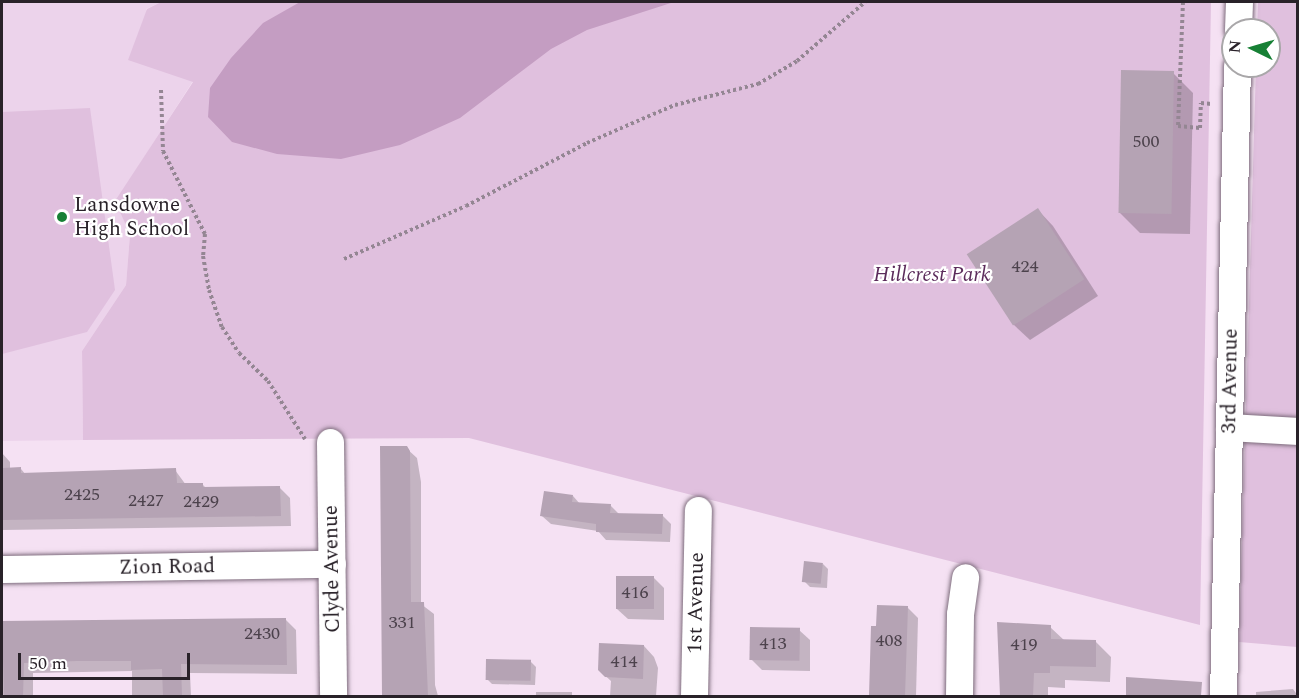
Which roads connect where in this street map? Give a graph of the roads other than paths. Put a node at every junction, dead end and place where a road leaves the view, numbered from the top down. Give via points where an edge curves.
1 (1239, 2) edge
2 (1238, 18) edge
3 (1237, 78) edge
4 (1229, 428) junction
5 (1298, 431) edge
6 (330, 442) road end
7 (698, 510) dead end
8 (332, 564) junction
9 (2, 569) edge
10 (966, 576) dead end
11 (333, 696) edge
12 (694, 696) edge
13 (959, 696) edge
14 (1223, 696) edge

1 - 2 street
3 - 4 street, 3rd Avenue
4 - 5 street
4 - 14 street, 3rd Avenue
6 - 8 street, Clyde Avenue
7 - 12 street, 1st Avenue
8 - 9 street, Zion Road
8 - 11 street, Clyde Avenue
10 - 13 street via 960,614

